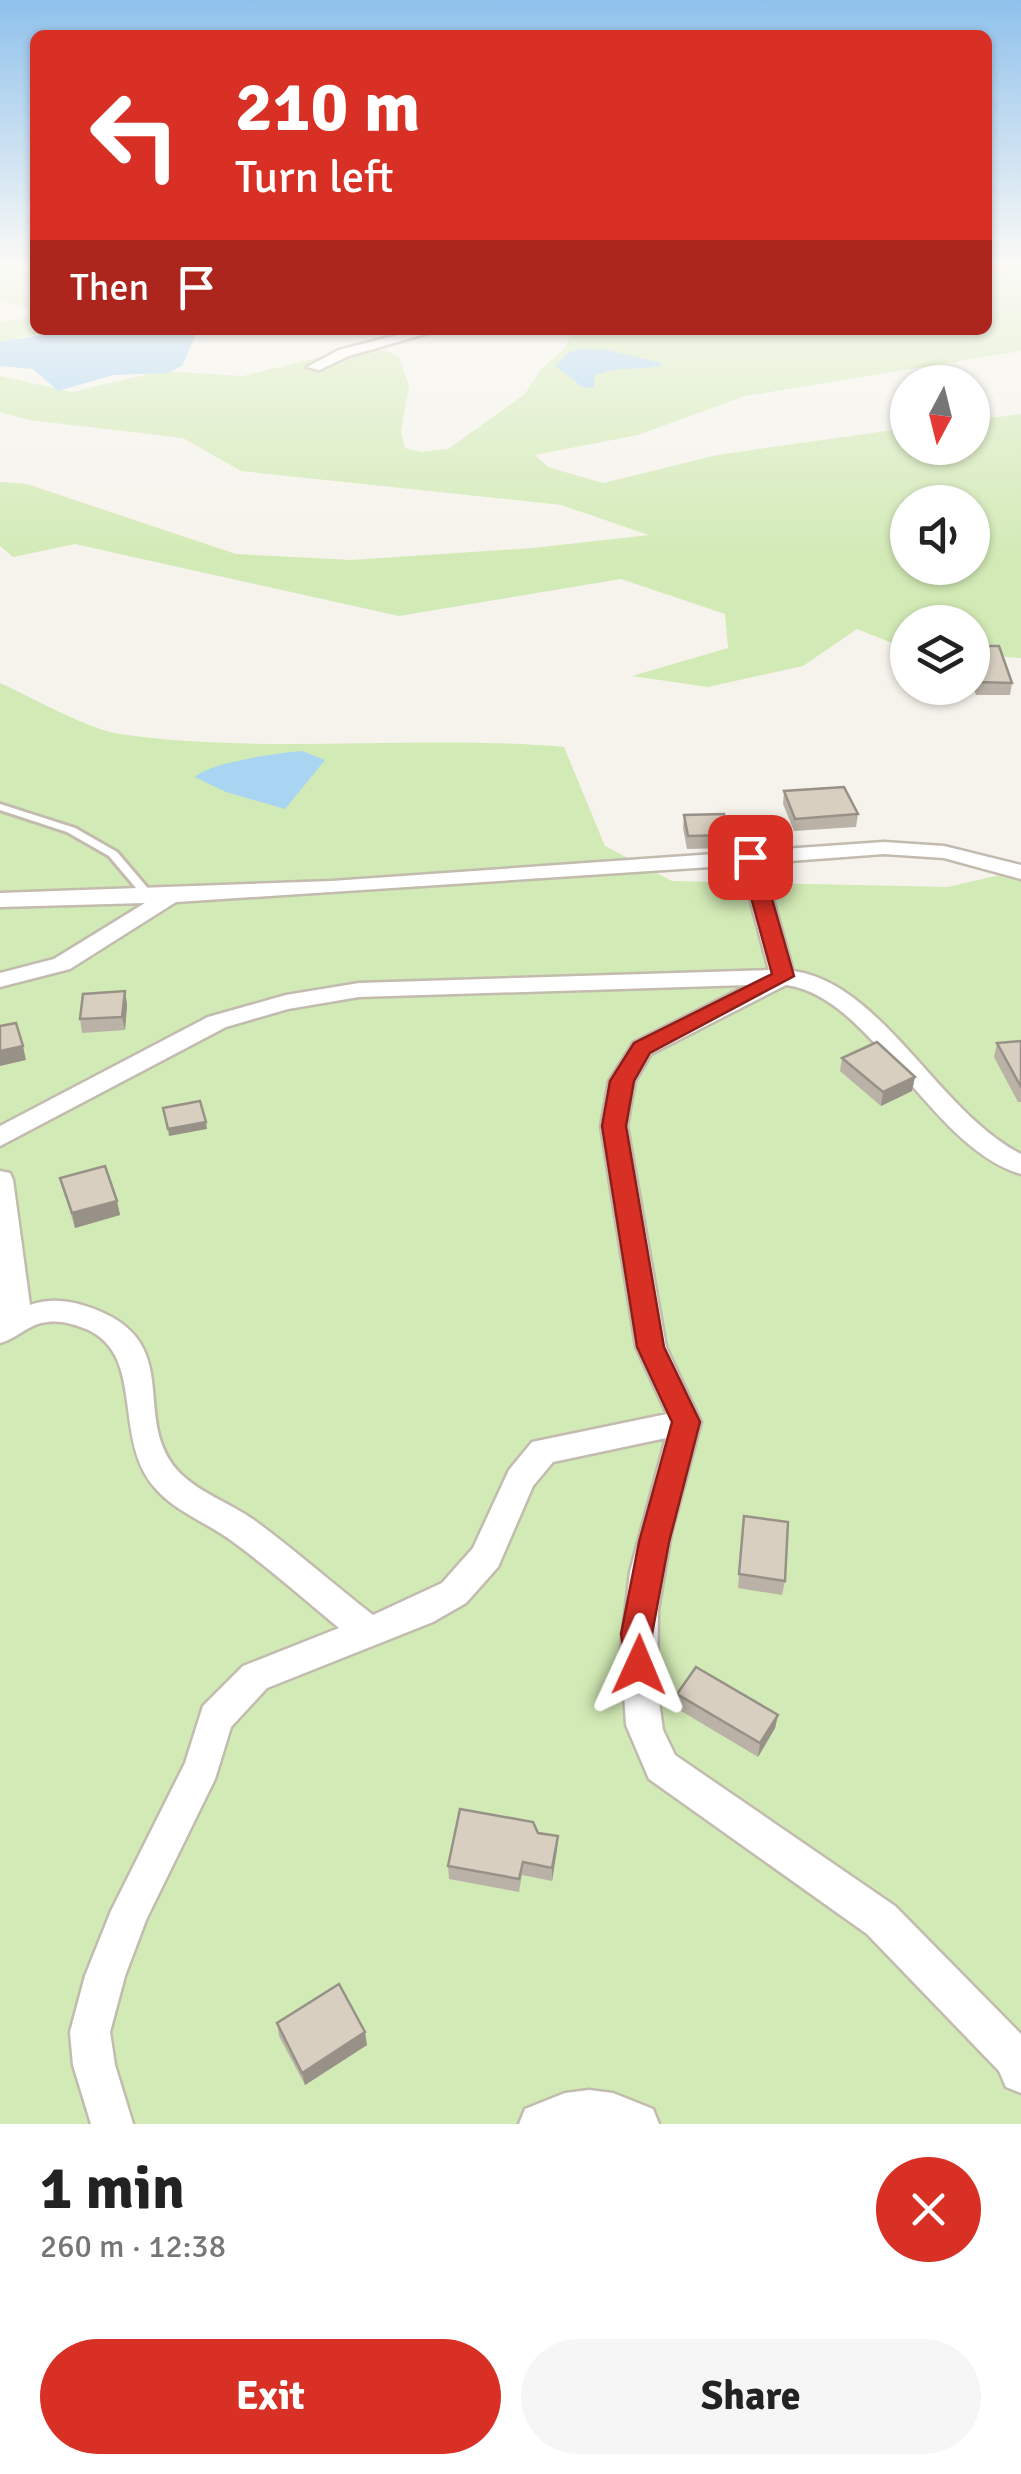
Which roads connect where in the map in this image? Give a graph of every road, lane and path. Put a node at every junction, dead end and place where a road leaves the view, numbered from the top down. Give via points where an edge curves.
1 (318, 365) edge
2 (314, 367) dead end
3 (0, 807) edge
4 (750, 857) junction
5 (1021, 872) edge
6 (160, 898) junction
7 (0, 900) edge
8 (783, 976) junction
9 (0, 980) edge
10 (0, 1137) edge
11 (1021, 1165) edge
12 (0, 1180) edge
13 (9, 1326) edge
14 (686, 1422) junction
15 (368, 1632) junction
16 (1021, 2072) edge
17 (112, 2124) edge
18 (540, 2124) edge
19 (638, 2124) edge

1 - 2 street
3 - 6 lane via 71,830 113,854
4 - 5 street via 904,849
4 - 6 street
4 - 8 street
6 - 7 street
6 - 9 street via 62,964
8 - 10 street via 359,990 286,1002 217,1022
8 - 11 street via 814,981 859,1015 933,1095 997,1153
8 - 14 street via 642,1048 622,1081 614,1126 651,1347
12 - 13 street
13 - 15 street via 38,1311 66,1311 99,1319 122,1335 135,1352 151,1463
14 - 15 street via 543,1451 520,1479 486,1557 454,1594
14 - 16 street via 660,1511 637,1634 644,1727 662,1767 881,1920 1014,2056
15 - 17 street via 255,1678 216,1718 202,1767 104,1976 90,2032
18 - 19 street via 564,2111 610,2110

